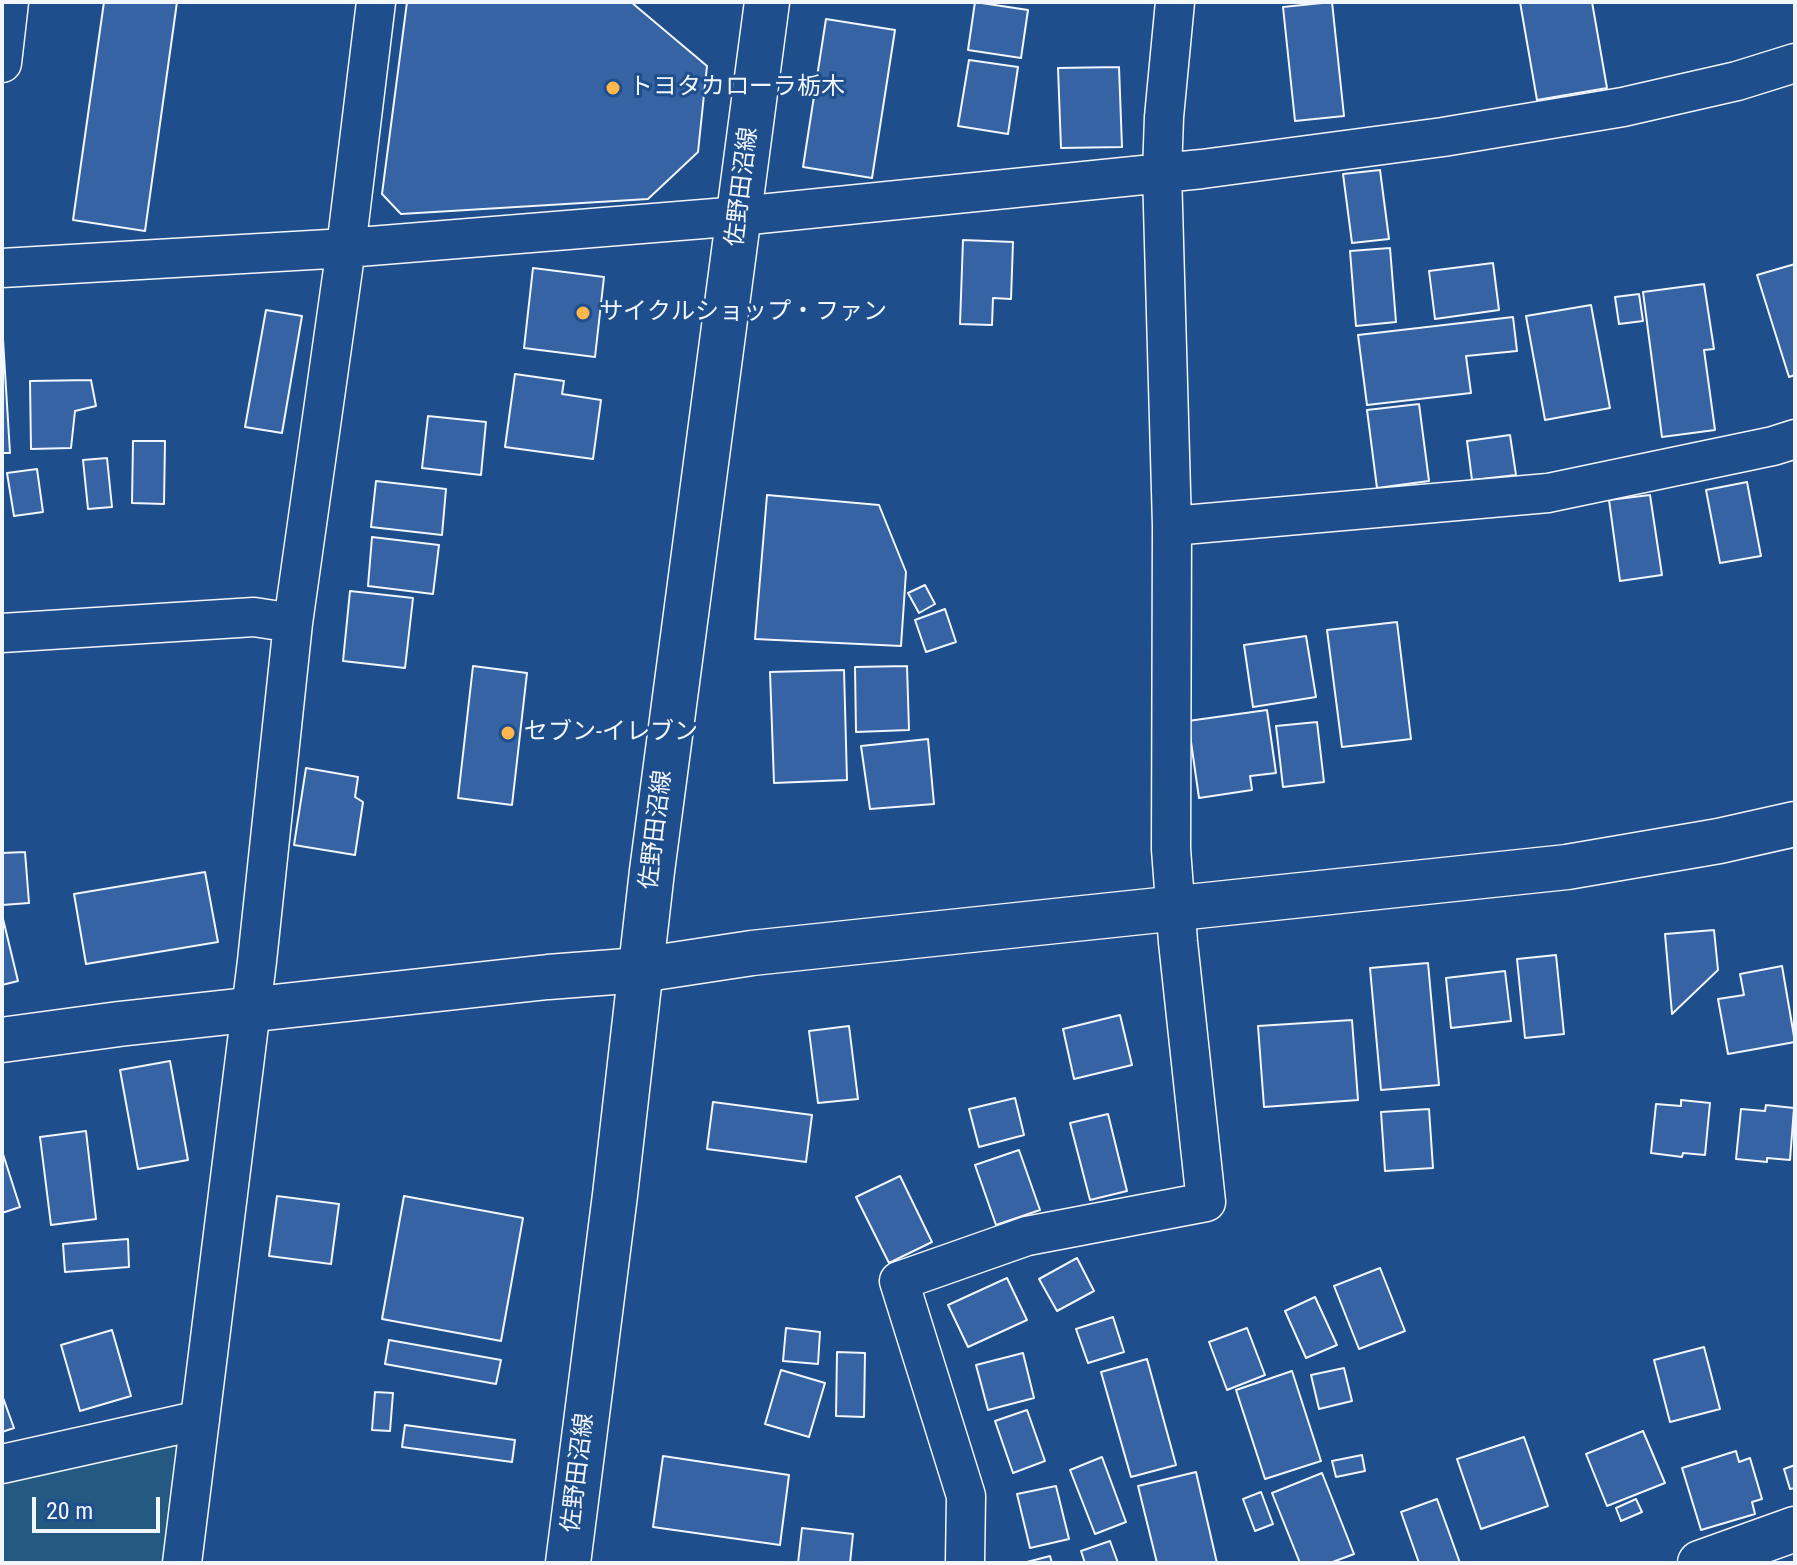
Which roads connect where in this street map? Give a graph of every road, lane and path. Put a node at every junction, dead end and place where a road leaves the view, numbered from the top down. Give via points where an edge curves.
1 (9, 2) edge
2 (376, 2) edge
3 (767, 2) edge
4 (1175, 2) edge
5 (2, 63) edge
6 (1795, 63) edge
7 (1162, 172) junction
8 (740, 216) junction
9 (346, 248) junction
10 (2, 268) edge
11 (1795, 439) edge
12 (1172, 526) junction
13 (293, 623) junction
14 (2, 633) edge
15 (1795, 824) edge
16 (1176, 909) junction
17 (640, 970) junction
18 (251, 1010) junction
19 (2, 1040) edge
20 (200, 1420) junction
21 (2, 1464) edge
22 (1795, 1529) edge
23 (182, 1563) edge
24 (568, 1563) edge
25 (965, 1563) edge
26 (1700, 1563) edge

1 - 5 street
2 - 9 street
3 - 8 street, 佐野田沼線
4 - 7 street
6 - 7 street via 1623,107 1443,137
7 - 8 street
7 - 12 street
8 - 9 street
8 - 17 street, 佐野田沼線
9 - 10 street
9 - 13 street
11 - 12 street via 1548,493
12 - 16 street via 1171,849
13 - 14 street via 254,617
13 - 18 street
15 - 16 street via 1567,867
16 - 17 street via 752,953
16 - 25 street via 1206,1202 1027,1236 899,1281 966,1496
17 - 18 street
17 - 24 street, 佐野田沼線
18 - 19 street
18 - 20 street
20 - 21 street
20 - 23 street
22 - 26 street

